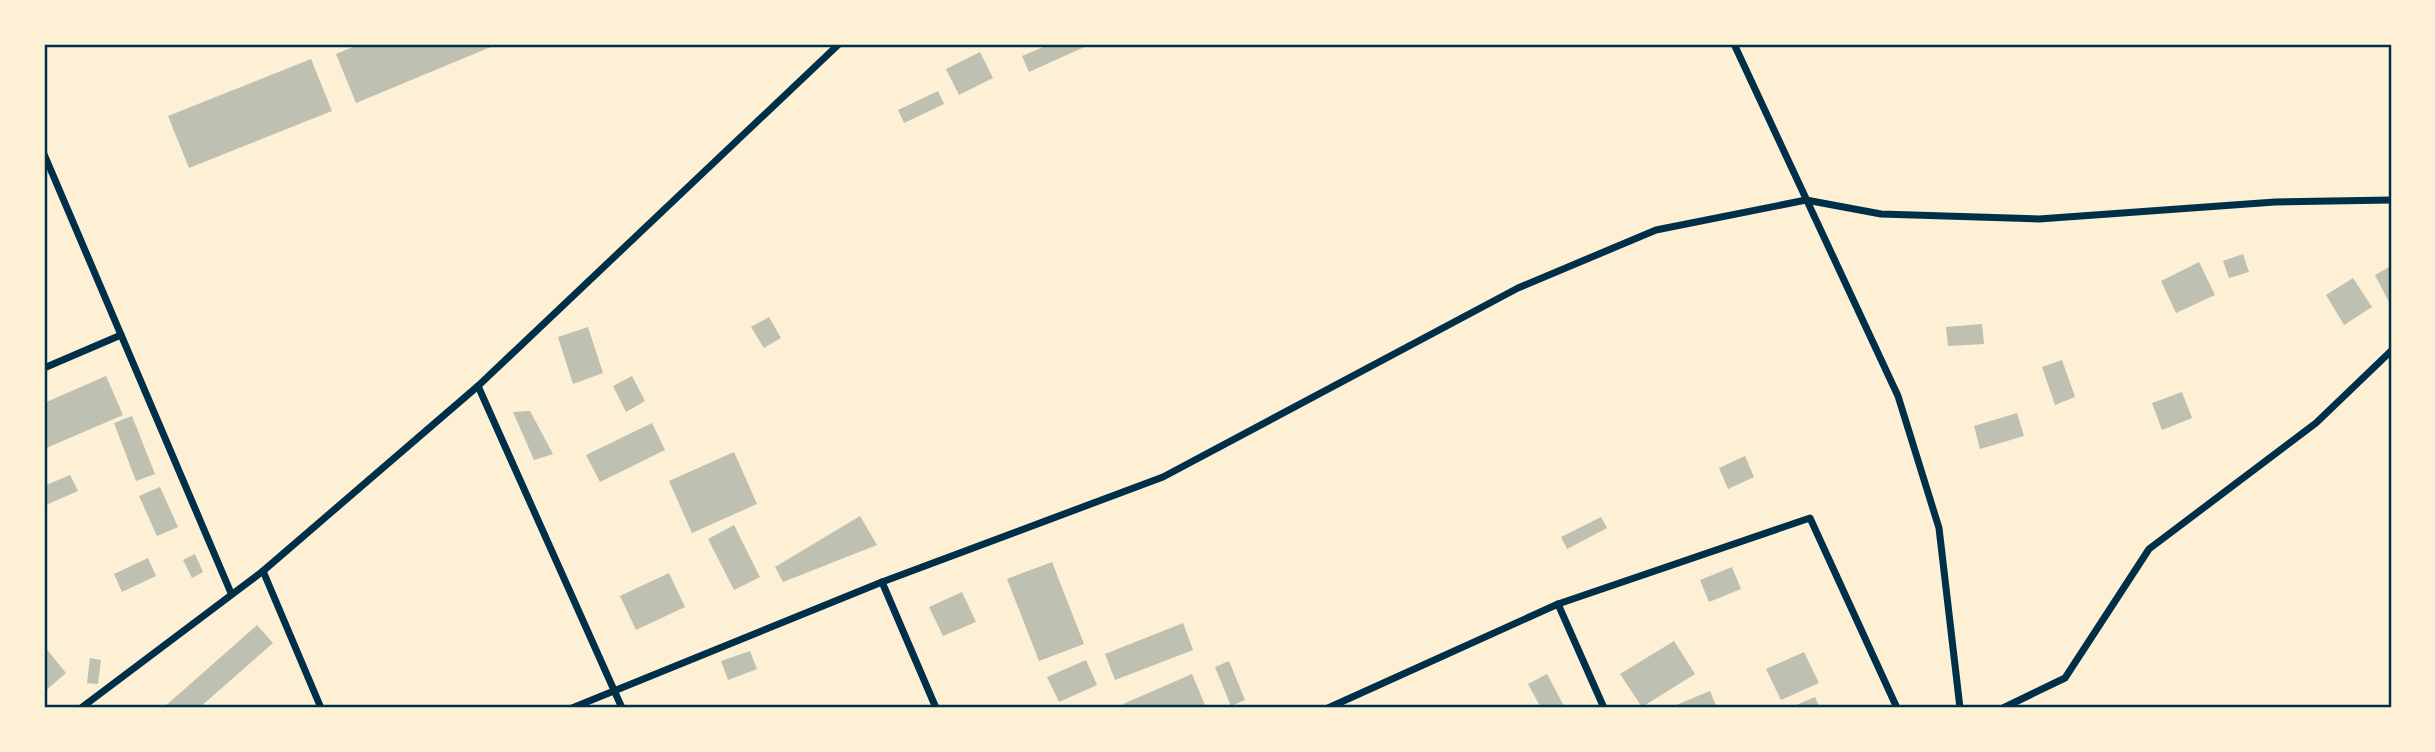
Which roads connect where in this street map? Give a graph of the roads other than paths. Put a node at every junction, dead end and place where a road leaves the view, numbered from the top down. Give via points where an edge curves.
1 (839, 44) edge
2 (1734, 44) edge
3 (44, 154) edge
4 (1806, 200) junction
5 (2391, 200) edge
6 (121, 335) junction
7 (2389, 354) edge
8 (44, 368) edge
9 (478, 386) junction
10 (263, 570) junction
11 (882, 582) junction
12 (232, 593) junction
13 (1558, 604) junction
14 (616, 692) junction
15 (81, 708) edge
16 (321, 708) edge
17 (572, 708) edge
18 (622, 708) edge
19 (936, 708) edge
20 (1328, 708) edge
21 (1604, 708) edge
22 (1897, 708) edge
23 (1960, 708) edge
24 (2003, 708) edge

1 - 9 street
2 - 4 street
3 - 6 street
4 - 5 street via 1881,215 2039,219 2275,202
4 - 11 street via 1644,236 1518,288 1163,477
4 - 23 street via 1898,396 1935,515
6 - 8 street
6 - 12 street
7 - 24 street via 2315,423 2149,549 2065,678
9 - 10 street
9 - 14 street
10 - 12 street
10 - 16 street
11 - 14 street
11 - 19 street
12 - 15 street
13 - 20 street
13 - 21 street
13 - 22 street via 1810,518
14 - 17 street
14 - 18 street

